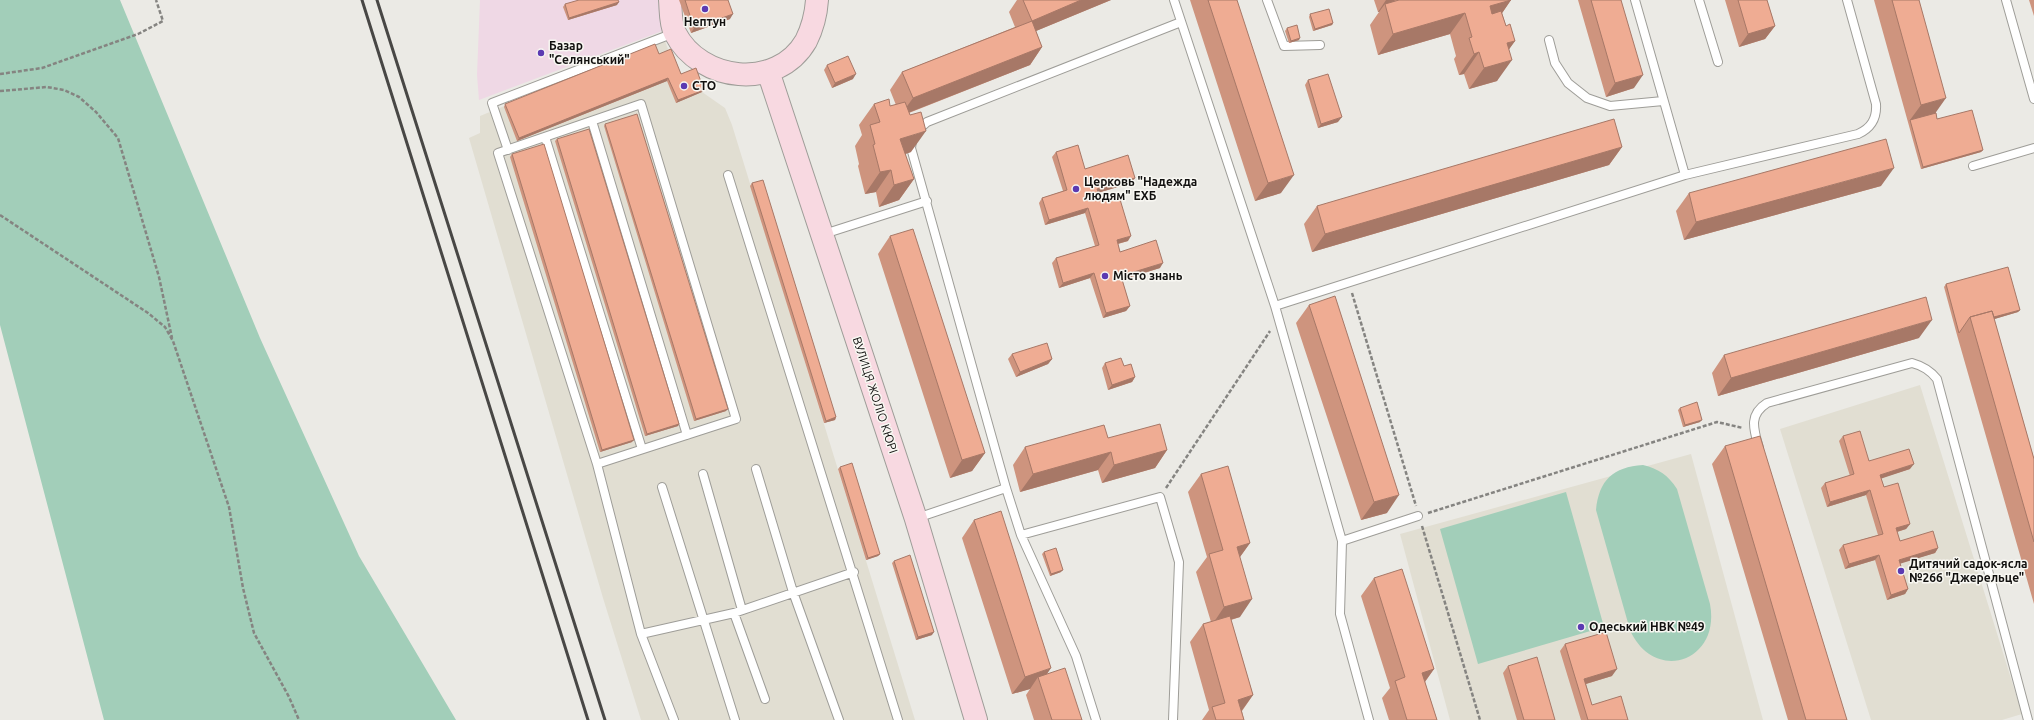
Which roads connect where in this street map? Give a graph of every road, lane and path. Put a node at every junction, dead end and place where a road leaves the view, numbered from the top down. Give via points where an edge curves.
1 (156, 0) edge
2 (670, 0) edge
3 (817, 0) edge
4 (1174, 0) edge
5 (1267, 0) edge
6 (1635, 0) edge
7 (1699, 0) edge
8 (1847, 0) edge
9 (2006, 0) edge
10 (1181, 22) junction
11 (675, 32) junction
12 (1549, 40) dead end
13 (1320, 45) dead end
14 (1718, 62) dead end
15 (768, 71) junction
16 (0, 74) edge
17 (0, 91) edge
18 (2034, 99) edge
19 (1663, 100) junction
20 (592, 121) junction
21 (545, 137) junction
22 (2034, 148) edge
23 (508, 150) junction
24 (1973, 166) dead end
25 (728, 175) dead end
26 (1686, 175) junction
27 (927, 201) junction
28 (0, 215) edge
29 (823, 234) junction
30 (1349, 282) junction
31 (1275, 306) junction
32 (1279, 318) junction
33 (173, 341) junction
34 (1753, 427) junction
35 (687, 435) junction
36 (642, 449) junction
37 (1762, 457) edge
38 (597, 464) junction
39 (756, 469) dead end
40 (703, 474) dead end
41 (662, 487) dead end
42 (1006, 488) junction
43 (1160, 497) junction
44 (1418, 516) junction
45 (916, 519) junction
46 (1021, 535) junction
47 (1342, 541) junction
48 (854, 572) junction
49 (793, 592) junction
50 (738, 611) junction
51 (703, 619) junction
52 (641, 634) junction
53 (765, 699) dead end
54 (299, 720) edge
55 (674, 720) edge
56 (735, 720) edge
57 (839, 720) edge
58 (898, 720) edge
59 (976, 720) edge
60 (1096, 720) edge
61 (1173, 720) edge
62 (1369, 720) edge
63 (1480, 720) edge
64 (2028, 720) edge

1 - 16 path via 163,21 138,34 42,68
2 - 11 street
3 - 15 street via 815,19 805,42 789,60
4 - 10 lane
5 - 13 lane via 1284,46
6 - 19 lane
7 - 14 lane
8 - 26 lane via 1876,104 1877,112 1870,126 1858,134
9 - 18 lane
10 - 27 lane via 927,122 918,129 911,148
10 - 31 lane
11 - 15 street via 698,60 720,72 744,76
11 - 23 lane via 492,103
12 - 19 lane via 1555,63 1568,83 1587,98 1610,106
15 - 29 street, ВУЛИЦЯ ЖОЛІО КЮРІ
17 - 33 path via 47,86 64,90 79,97 96,112 118,138 159,277
19 - 26 lane
20 - 21 lane
20 - 35 lane
20 - 35 lane via 640,104 736,419
21 - 23 lane
21 - 36 lane
22 - 24 lane
23 - 38 lane via 498,153
25 - 48 lane
26 - 30 lane
27 - 29 lane
27 - 42 lane
28 - 33 path via 148,313 165,327
29 - 45 street, ВУЛИЦЯ ЖОЛІО КЮРІ
30 - 31 lane
30 - 44 path
31 - 32 lane
32 - 43 path
32 - 47 lane
33 - 54 path via 230,507 243,588 254,633
34 - 37 lane
34 - 44 path via 1739,428 1717,422
34 - 64 lane via 1756,413 1767,403 1912,363 1922,365 1930,371 1937,379
35 - 36 lane
36 - 38 lane
38 - 52 lane
39 - 49 lane
40 - 50 lane
41 - 51 lane
42 - 45 lane
42 - 46 lane
43 - 46 lane
43 - 61 lane via 1179,562
44 - 47 lane
44 - 63 path
45 - 59 street, ВУЛИЦЯ ЖОЛІО КЮРІ
46 - 60 lane via 1076,656
47 - 62 lane via 1340,614
48 - 49 lane
48 - 58 lane
49 - 50 lane
49 - 57 lane
50 - 51 lane
50 - 53 lane
51 - 52 lane
51 - 56 lane
52 - 55 lane

